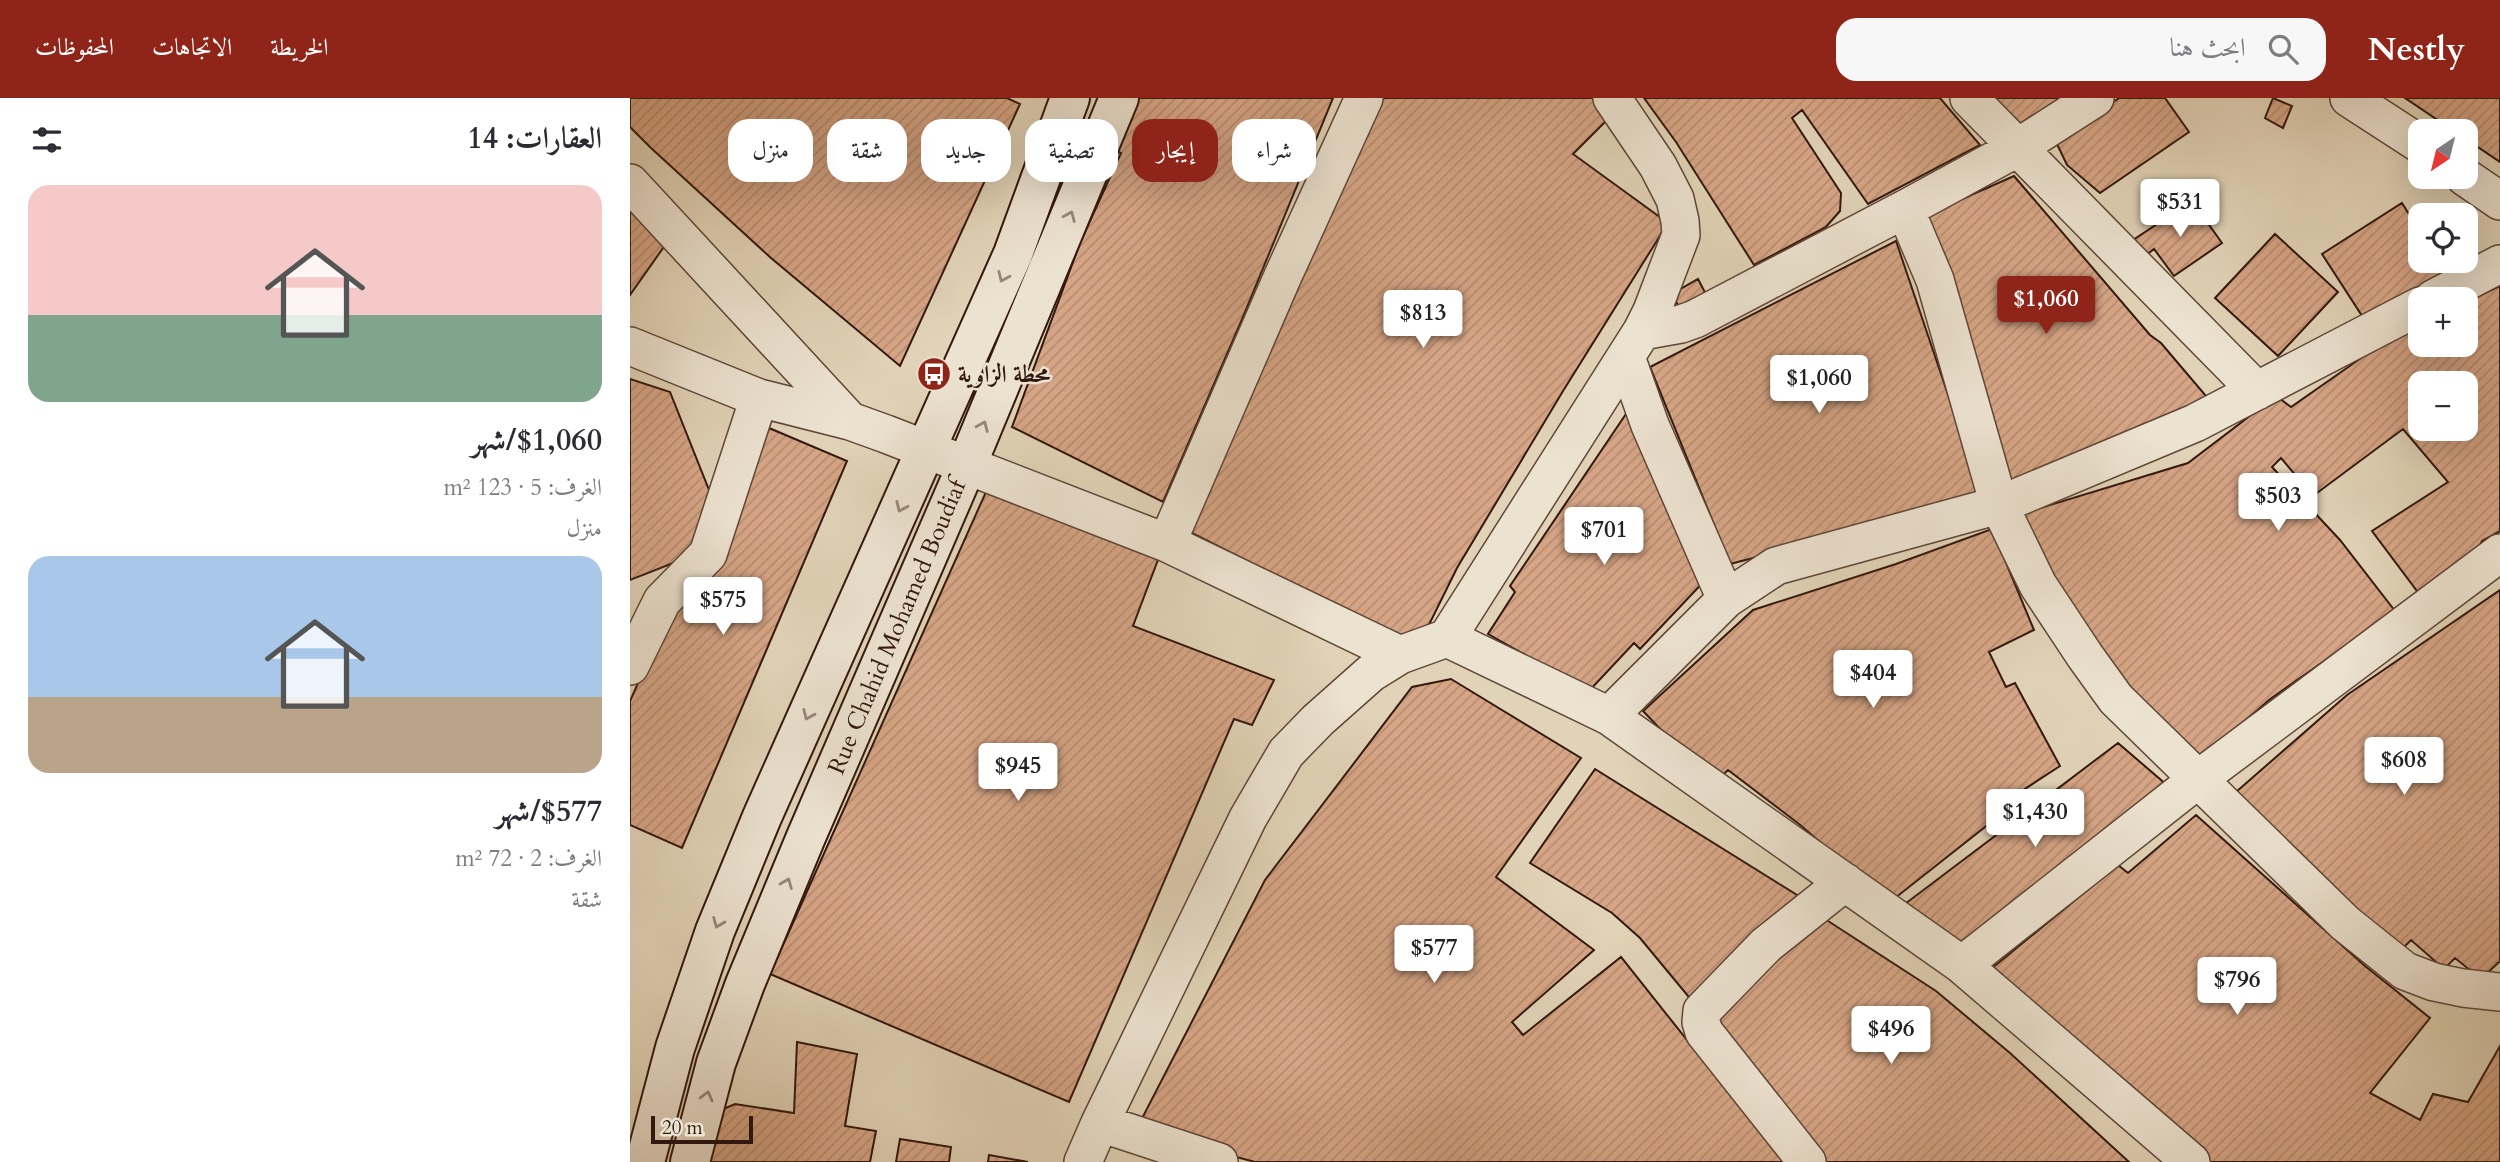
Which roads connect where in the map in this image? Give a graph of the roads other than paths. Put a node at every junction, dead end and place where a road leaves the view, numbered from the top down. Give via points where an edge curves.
1 (1070, 98) edge
2 (1119, 98) edge
3 (1364, 98) edge
4 (1612, 98) edge
5 (1969, 98) edge
6 (2095, 98) edge
7 (2349, 98) edge
8 (2408, 136) edge
9 (2017, 148) junction
10 (630, 183) edge
11 (2478, 186) edge
12 (2500, 201) edge
13 (1905, 209) junction
14 (2500, 264) edge
15 (2456, 287) edge
16 (2408, 312) edge
17 (1634, 344) junction
18 (630, 346) edge
19 (2256, 391) junction
20 (759, 398) junction
21 (850, 421) junction
22 (926, 451) junction
23 (966, 467) junction
24 (1998, 505) junction
25 (1167, 543) junction
26 (2500, 553) edge
27 (1726, 599) junction
28 (646, 602) edge
29 (1447, 638) junction
30 (1400, 655) junction
31 (630, 666) edge
32 (1609, 716) junction
33 (2197, 780) junction
34 (762, 817) junction
35 (806, 837) junction
36 (1846, 882) junction
37 (1962, 965) junction
38 (2500, 992) edge
39 (1100, 1123) junction
40 (646, 1158) edge
41 (688, 1162) edge
42 (1083, 1162) edge
43 (1219, 1162) edge
44 (1807, 1162) edge
45 (2191, 1162) edge

1 -> 22 main road, Rue Chahid Mohamed Boudiaf via 1013,254
23 -> 2 main road, Rue Chahid Mohamed Boudiaf
3 - 25 street
4 - 17 street via 1658,166 1675,199 1680,221 1681,235 1653,311
5 - 9 street
6 - 9 street
7 - 8 street
9 - 13 street
9 - 19 street
10 - 21 street
11 - 12 street
13 - 17 street via 1695,319
13 - 24 street via 1935,280
14 - 15 street
16 - 19 street
17 - 27 street via 1650,425
17 - 29 street
18 - 20 street
19 - 24 street via 2194,423
20 - 21 street
20 - 28 street via 708,554
21 - 22 street
22 - 23 street
22 -> 34 main road, Rue Chahid Mohamed Boudiaf
23 - 25 street
23 - 35 main road, Rue Chahid Mohamed Boudiaf
24 - 27 street via 1776,566
24 - 33 street via 2038,584 2116,699
25 - 30 street
26 - 33 street
27 - 32 street
28 - 31 street
29 - 30 street
29 - 32 street
30 - 39 street via 1371,673 1286,753 1248,818
32 - 36 street
33 - 37 street
33 - 38 street via 2345,923 2405,971 2434,982
34 - 35 main road
34 -> 40 main road, Rue Chahid Mohamed Boudiaf via 695,989
41 -> 35 main road, Rue Chahid Mohamed Boudiaf via 716,1063
36 - 37 street
36 - 44 street via 1766,945 1702,1011 1704,1032
37 - 45 street
39 - 42 street
39 - 43 street
40 - 41 main road

